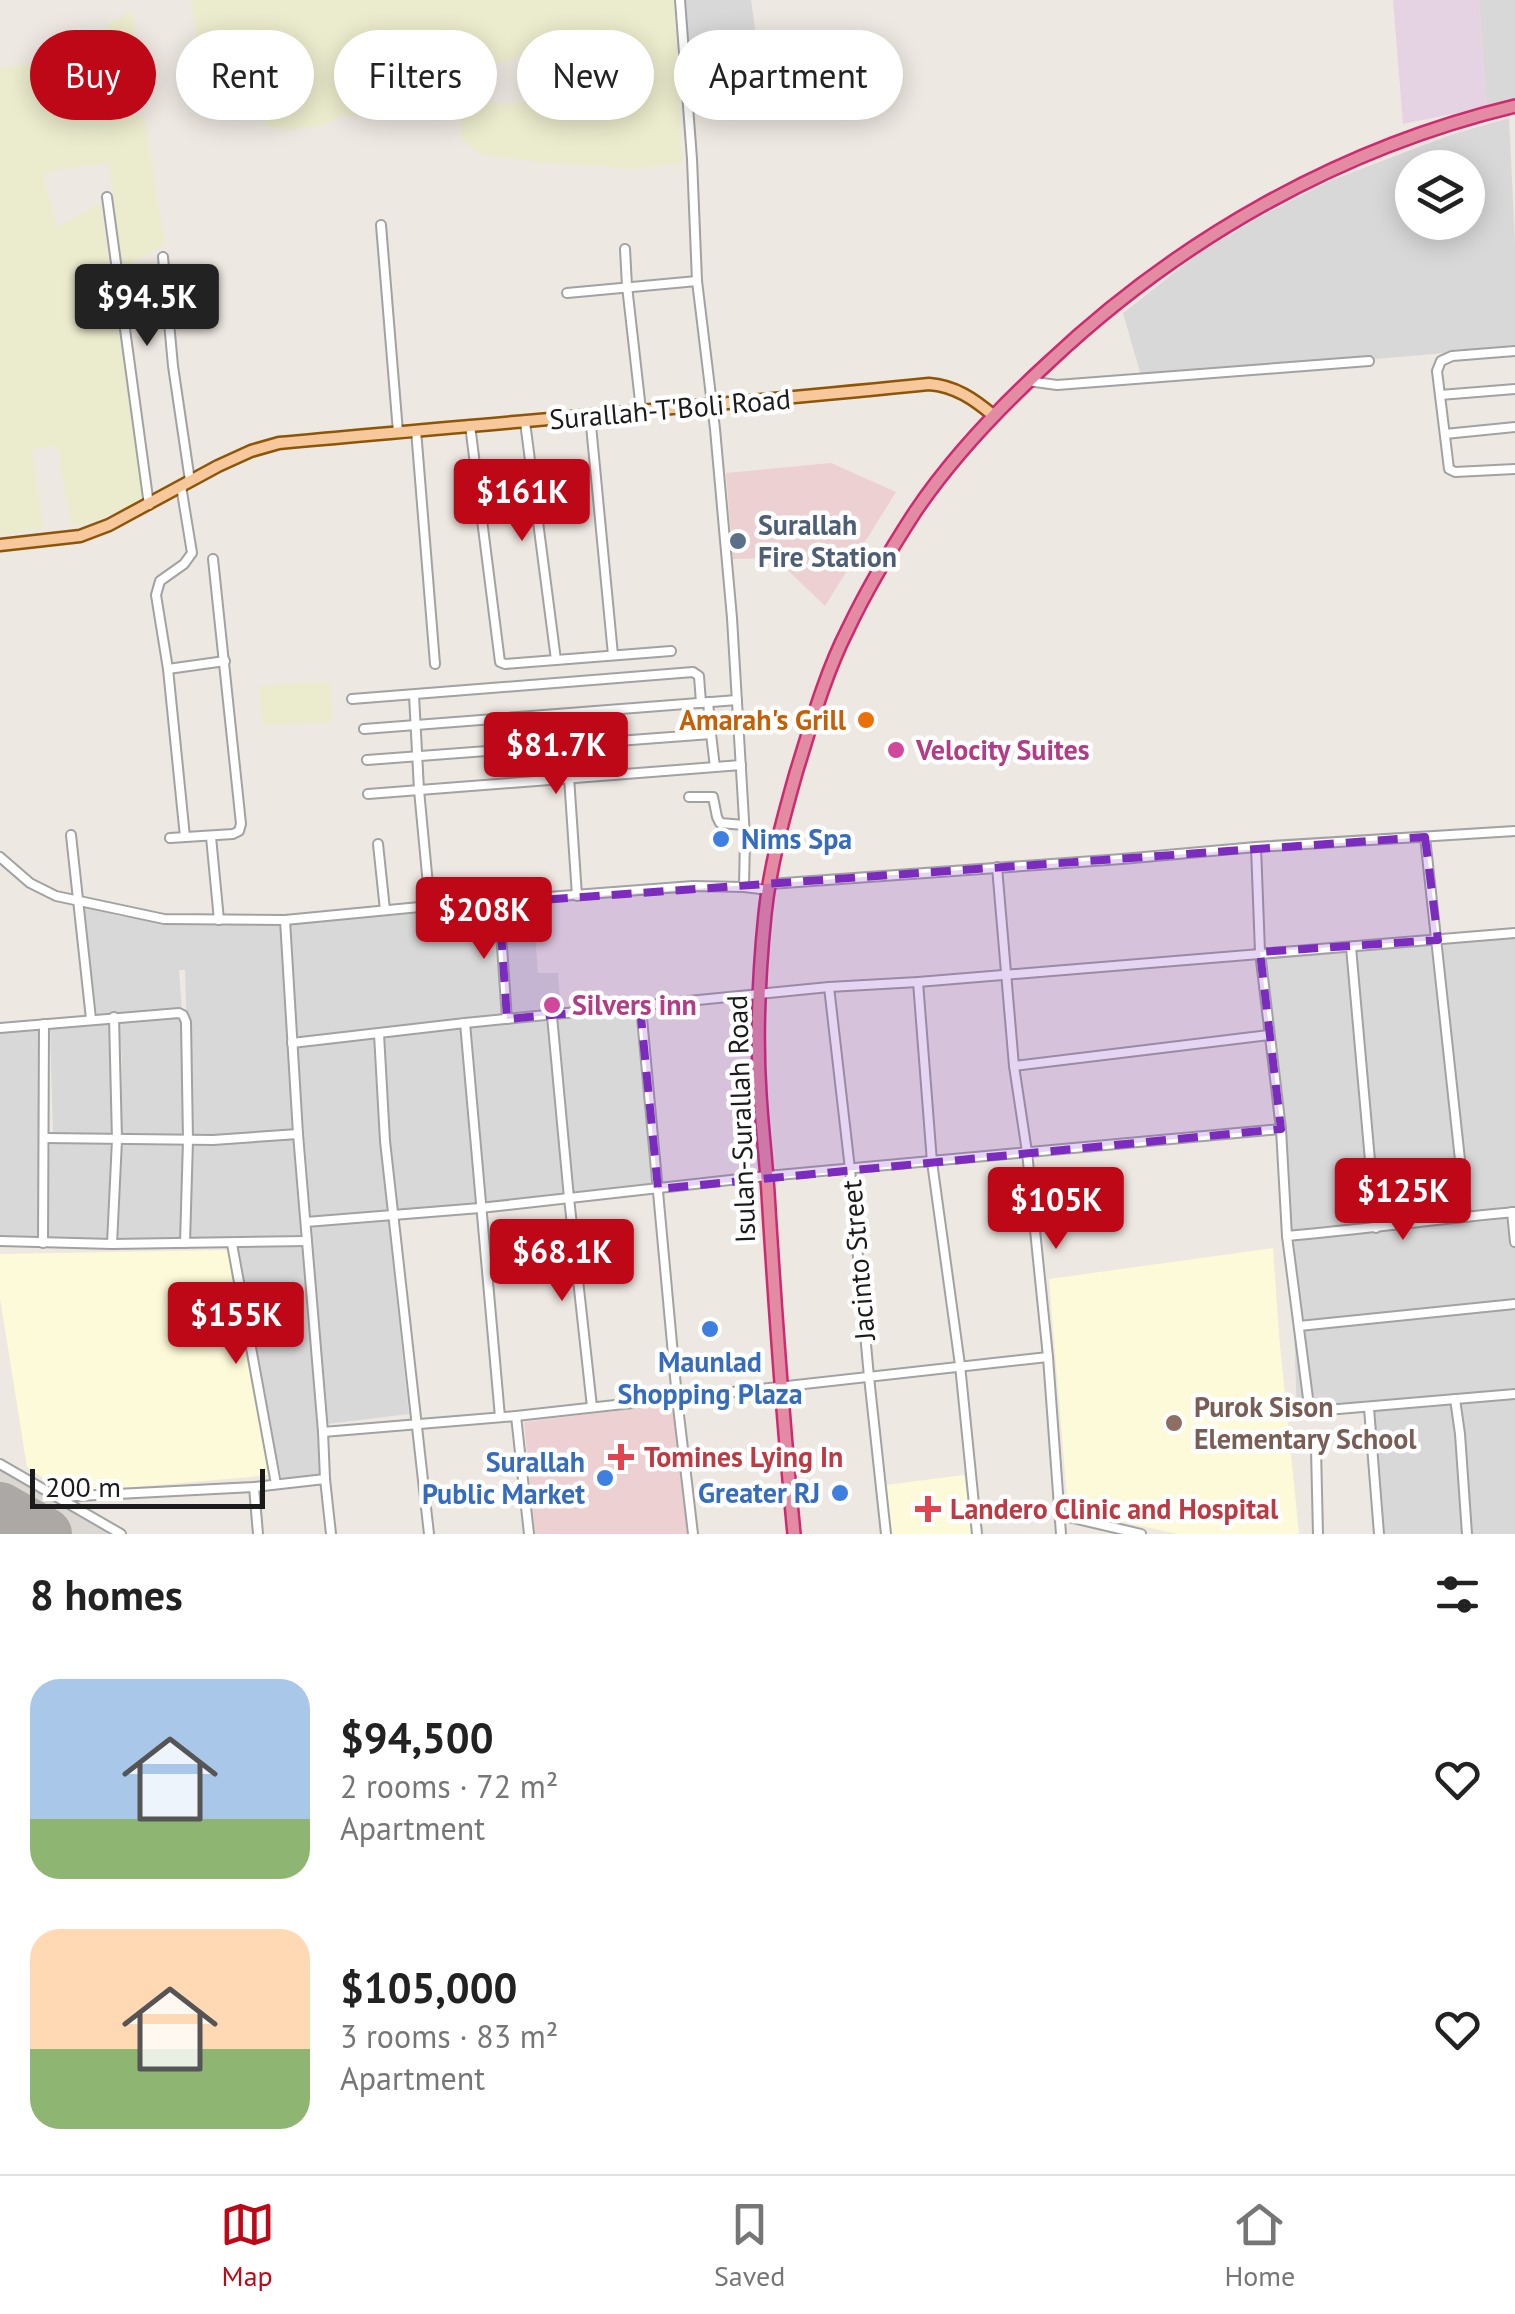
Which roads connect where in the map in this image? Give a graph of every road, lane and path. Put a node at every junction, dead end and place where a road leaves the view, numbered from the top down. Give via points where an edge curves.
1 (680, 0) edge
2 (1515, 106) edge
3 (108, 197) dead end
4 (381, 225) dead end
5 (625, 249) dead end
6 (163, 257) dead end
7 (697, 280) junction
8 (627, 286) junction
9 (567, 293) dead end
10 (1515, 351) edge
11 (1369, 362) dead end
12 (1028, 381) junction
13 (1515, 389) edge
14 (1440, 395) junction
15 (711, 406) junction
16 (641, 410) junction
17 (590, 415) junction
18 (994, 416) junction
19 (525, 422) junction
20 (470, 426) junction
21 (1515, 428) edge
22 (416, 430) junction
23 (398, 432) junction
24 (1446, 434) junction
25 (1515, 468) edge
26 (186, 484) junction
27 (149, 506) junction
28 (0, 545) edge
29 (213, 559) dead end
30 (671, 651) dead end
31 (613, 655) junction
32 (556, 660) junction
33 (226, 662) junction
34 (435, 664) dead end
35 (168, 668) junction
36 (414, 695) junction
37 (352, 699) dead end
38 (738, 700) junction
39 (704, 702) junction
40 (415, 726) junction
41 (364, 728) dead end
42 (710, 734) junction
43 (417, 757) junction
44 (367, 760) dead end
45 (741, 765) junction
46 (715, 767) junction
47 (569, 777) junction
48 (419, 790) junction
49 (368, 794) dead end
50 (689, 797) dead end
51 (744, 825) junction
52 (1515, 831) edge
53 (71, 835) dead end
54 (186, 836) junction
55 (211, 837) junction
56 (170, 838) dead end
57 (1426, 838) junction
58 (378, 844) dead end
59 (1256, 846) junction
60 (0, 857) edge
61 (998, 868) junction
62 (744, 886) junction
63 (769, 887) junction
64 (577, 896) junction
65 (79, 902) junction
66 (499, 902) junction
67 (430, 906) junction
68 (384, 910) junction
69 (219, 920) junction
70 (285, 920) junction
71 (1515, 933) edge
72 (1438, 940) junction
73 (1351, 947) junction
74 (1260, 952) junction
75 (1005, 975) junction
76 (918, 982) junction
77 (829, 987) junction
78 (760, 995) junction
79 (641, 1007) junction
80 (552, 1016) junction
81 (114, 1017) junction
82 (92, 1019) junction
83 (507, 1019) junction
84 (466, 1023) junction
85 (44, 1024) junction
86 (0, 1028) edge
87 (379, 1034) junction
88 (1269, 1035) junction
89 (292, 1044) junction
90 (1014, 1066) junction
91 (1280, 1129) junction
92 (298, 1134) junction
93 (45, 1138) junction
94 (117, 1140) junction
95 (188, 1140) junction
96 (1027, 1152) junction
97 (932, 1162) junction
98 (850, 1168) junction
99 (767, 1176) junction
100 (658, 1190) junction
101 (569, 1198) junction
102 (480, 1208) junction
103 (1514, 1212) edge
104 (392, 1214) junction
105 (1466, 1215) junction
106 (306, 1222) junction
107 (1376, 1228) junction
108 (1287, 1236) junction
109 (0, 1240) edge
110 (307, 1241) junction
111 (1515, 1242) edge
112 (43, 1243) junction
113 (112, 1244) junction
114 (186, 1244) junction
115 (232, 1244) junction
116 (1515, 1304) edge
117 (1299, 1326) junction
118 (1048, 1357) junction
119 (960, 1365) junction
120 (868, 1377) junction
121 (779, 1386) junction
122 (1515, 1394) edge
123 (677, 1398) junction
124 (1455, 1400) junction
125 (592, 1407) junction
126 (1370, 1408) junction
127 (516, 1416) junction
128 (500, 1417) junction
129 (416, 1422) junction
130 (323, 1432) junction
131 (1316, 1449) dead end
132 (0, 1464) edge
133 (324, 1480) junction
134 (276, 1484) junction
135 (254, 1487) junction
136 (58, 1497) junction
137 (1060, 1515) junction
138 (121, 1534) edge
139 (258, 1534) edge
140 (331, 1534) edge
141 (429, 1534) edge
142 (529, 1534) edge
143 (693, 1534) edge
144 (794, 1534) edge
145 (886, 1534) edge
146 (977, 1534) edge
147 (1062, 1534) edge
148 (1141, 1534) edge
149 (1318, 1534) edge
150 (1379, 1534) edge
151 (1467, 1534) edge

1 - 7 street
2 - 12 highway, Isulan-Surallah Road via 1394,144 1253,210 1132,290
3 - 27 street
4 - 23 street
5 - 8 street
6 - 26 street
7 - 8 street
7 - 15 street
8 - 9 street
8 - 16 street
10 - 14 street via 1444,358 1438,365
11 - 12 street via 1057,385
12 - 18 highway, Isulan-Surallah Road
13 - 14 street
14 - 24 street
15 - 16 main road, Surallah-T'Boli Road
15 - 18 main road, Surallah-T'Boli Road via 929,384 956,390
15 - 38 street
16 - 17 main road, Surallah-T'Boli Road
17 - 19 main road, Surallah-T'Boli Road
17 - 31 street
18 - 63 highway, Isulan-Surallah Road via 916,510 846,631 813,717
19 - 20 main road, Surallah-T'Boli Road
19 - 32 street
20 - 22 main road, Surallah-T'Boli Road
20 - 32 street via 498,658 505,664
21 - 24 street
22 - 23 main road, Surallah-T'Boli Road
22 - 34 street
23 - 26 main road, Surallah-T'Boli Road via 279,443
24 - 25 street via 1452,471
26 - 27 main road, Surallah-T'Boli Road
26 - 35 street via 192,553 156,589
27 - 28 main road, Surallah-T'Boli Road via 80,536
29 - 33 street
30 - 31 street
31 - 32 street
33 - 35 street
33 - 55 street via 241,824 233,834
35 - 54 street
36 - 37 street
36 - 39 street via 693,672
36 - 40 street
38 - 39 street
38 - 45 street
39 - 40 street
39 - 42 street
40 - 41 street
40 - 43 street
42 - 43 street
42 - 46 street
43 - 44 street
43 - 48 street
45 - 46 street
45 - 51 street
46 - 47 street
47 - 48 street
47 - 64 street
48 - 49 street
48 - 67 street
50 - 51 street via 713,798 720,822
51 - 62 street
52 - 57 street
53 - 65 street
54 - 55 street
54 - 56 street
55 - 69 street
57 - 59 street
57 - 72 street
58 - 68 street
59 - 61 street
59 - 74 street
60 - 65 street via 38,888
61 - 63 street
61 - 75 street
62 - 63 street
62 - 64 street
63 - 78 highway, Isulan-Surallah Road
64 - 66 street
65 - 69 street via 164,919
65 - 82 street
66 - 67 street
66 - 83 street
67 - 68 street
68 - 70 street
69 - 70 street
70 - 89 street
71 - 72 street
72 - 73 street
72 - 105 street
73 - 74 street
73 - 107 street
74 - 75 street
74 - 88 street
75 - 76 street
75 - 90 street
76 - 77 street
76 - 97 street
77 - 78 street
77 - 98 street, Jacinto Street
78 - 79 street
78 - 99 highway, Isulan-Surallah Road
79 - 80 street
79 - 100 street
80 - 83 street
80 - 101 street
81 - 82 street
81 - 94 street
81 - 95 street via 183,1015
82 - 85 street
83 - 84 street
84 - 87 street
84 - 102 street
85 - 86 street
85 - 93 street
87 - 89 street
87 - 104 street
88 - 90 street
88 - 91 street
89 - 92 street
90 - 96 street
91 - 96 street
91 - 108 street
92 - 95 street
92 - 106 street
93 - 94 street
93 - 112 street
94 - 95 street
94 - 113 street
95 - 114 street
96 - 97 street
96 - 118 street
97 - 98 street
97 - 119 street
98 - 99 street
98 - 120 street, Jacinto Street
99 - 100 street
99 - 121 highway, Isulan-Surallah Road
100 - 101 street
100 - 123 street
101 - 102 street
101 - 125 street
102 - 104 street
102 - 128 street
103 - 105 street
103 - 111 street
104 - 106 street
104 - 129 street
105 - 107 street
106 - 110 street
107 - 108 street
108 - 117 street
109 - 112 street
110 - 115 street
110 - 130 street
112 - 113 street
113 - 114 street
114 - 115 street
115 - 134 street
116 - 117 street
117 - 126 street via 1311,1409
118 - 119 street
118 - 137 street
119 - 120 street
119 - 146 street
120 - 121 street
120 - 145 street, Jacinto Street
121 - 123 street
121 - 144 highway, Isulan-Surallah Road
122 - 124 street
123 - 125 street
123 - 143 street
124 - 126 street
124 - 151 street
125 - 127 street
126 - 150 street
127 - 128 street
127 - 142 street
128 - 129 street
129 - 130 street
129 - 141 street
130 - 133 street
131 - 149 street
132 - 136 street
133 - 134 street
133 - 140 street
134 - 135 street
135 - 136 street
135 - 139 street
136 - 138 street
137 - 147 street
137 - 148 street

